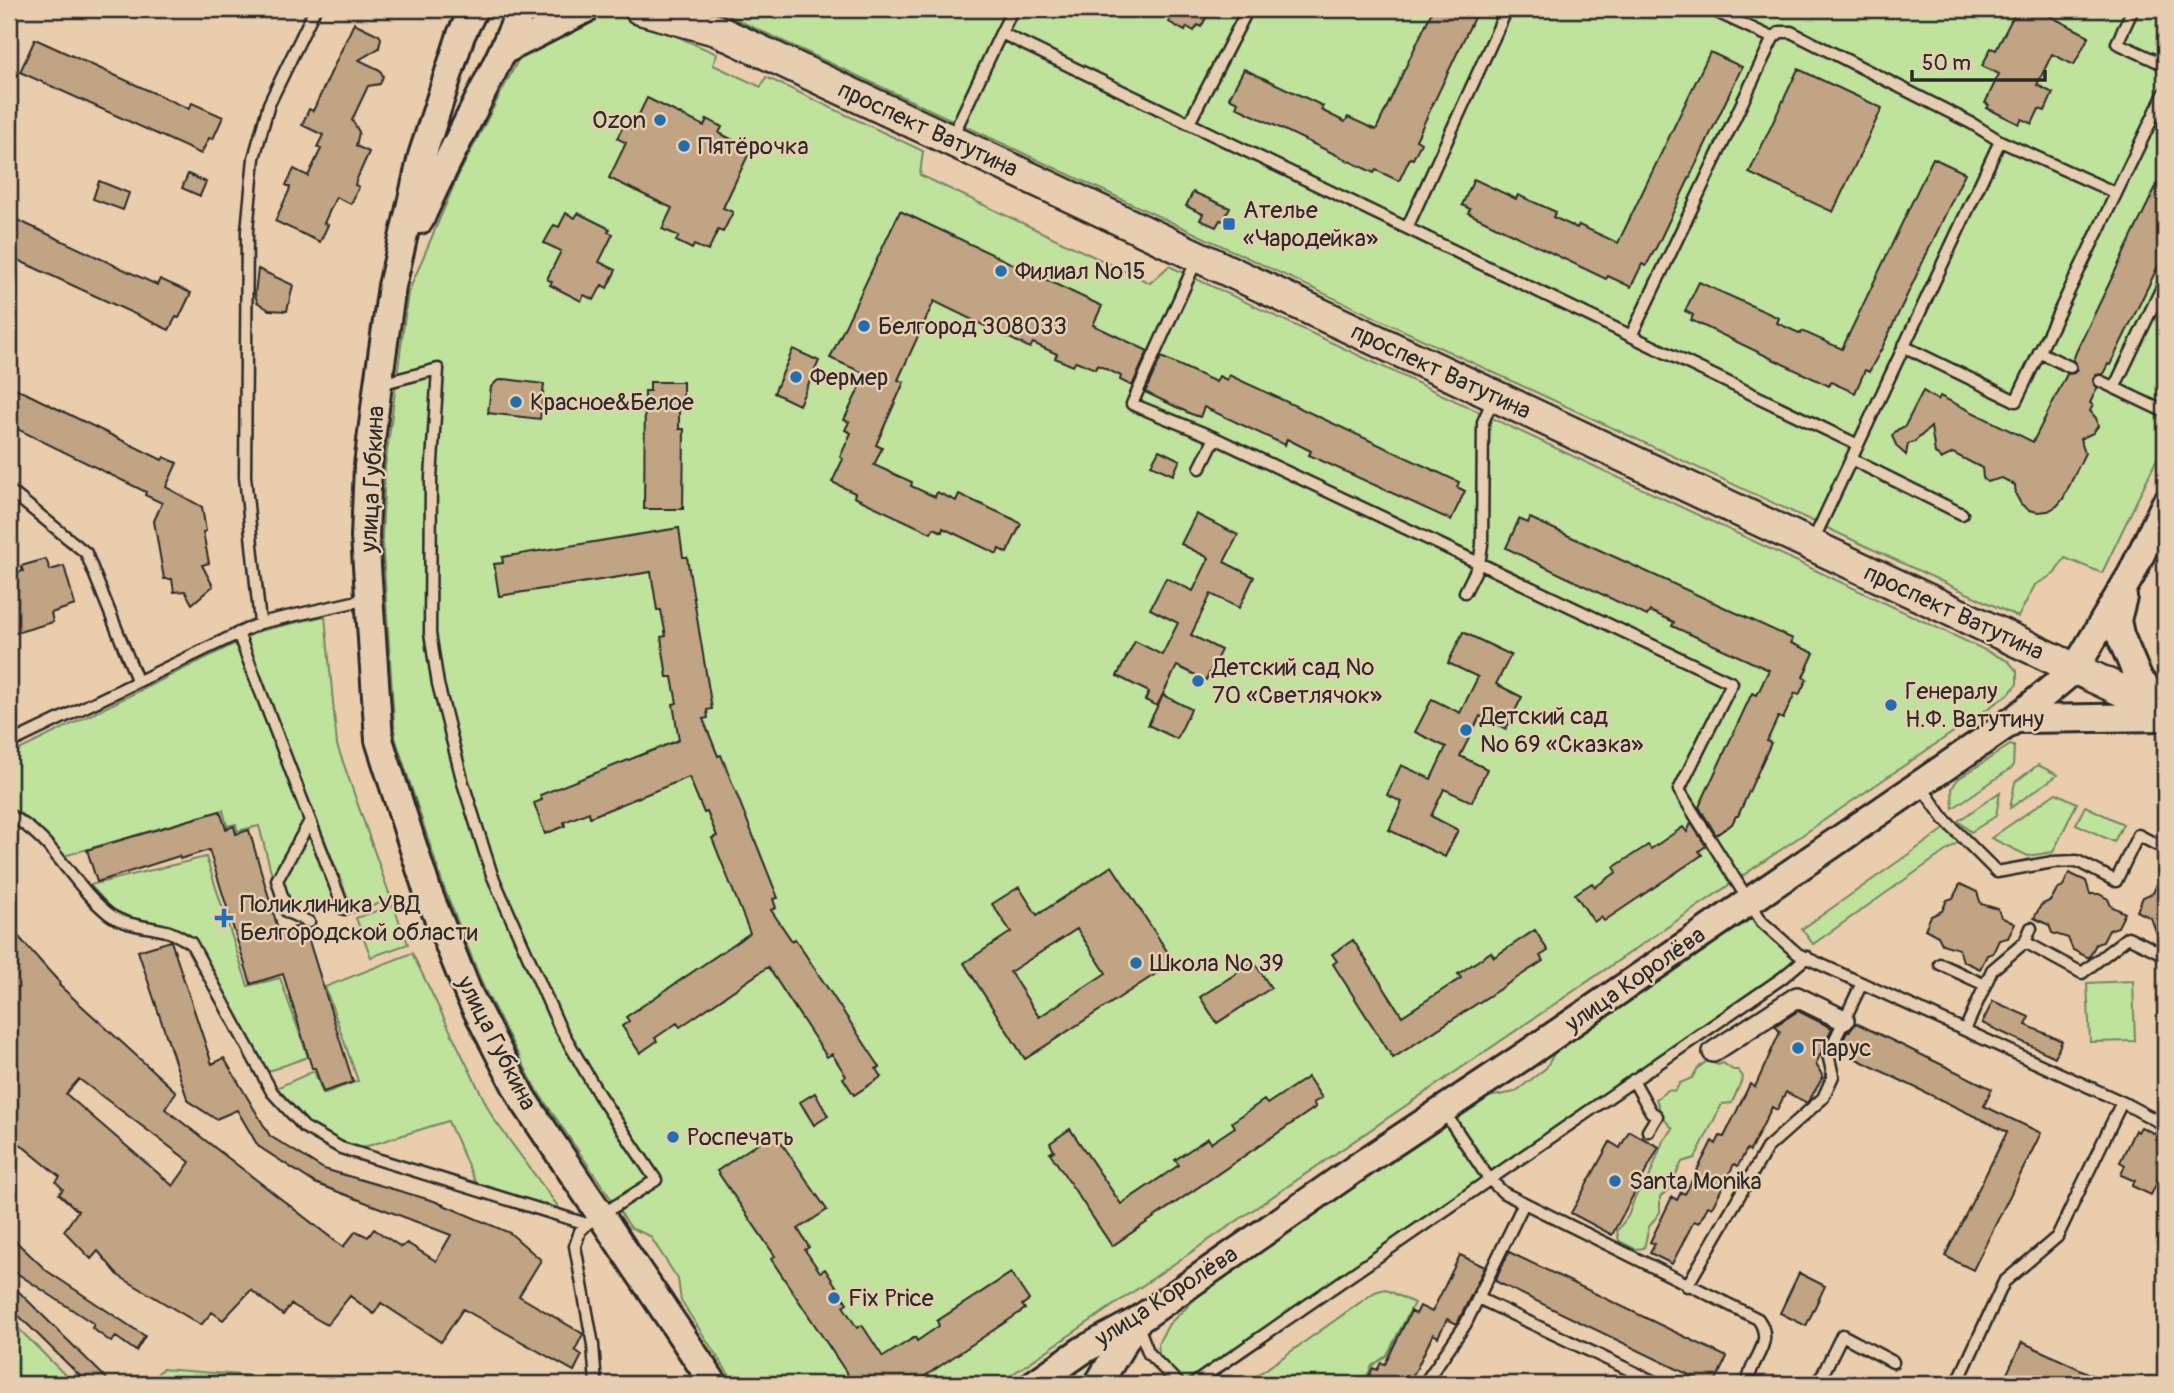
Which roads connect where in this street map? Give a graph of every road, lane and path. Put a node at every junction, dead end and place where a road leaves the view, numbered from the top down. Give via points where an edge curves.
1 (315, 9) edge
2 (508, 9) edge
3 (521, 9) edge
4 (586, 9) edge
5 (640, 9) edge
6 (692, 9) edge
7 (1013, 9) edge
8 (1248, 9) edge
9 (1507, 9) edge
10 (1710, 9) edge
11 (2133, 9) edge
12 (466, 17) edge
13 (716, 30) junction
14 (1001, 33) junction
15 (1773, 38) junction
16 (507, 43) junction
17 (2165, 65) edge
18 (2165, 92) edge
19 (1189, 123) junction
20 (951, 139) junction
21 (2000, 141) junction
22 (2116, 193) junction
23 (1407, 228) junction
24 (1198, 257) junction
25 (2165, 281) edge
26 (392, 286) junction
27 (1631, 336) junction
28 (1903, 346) junction
29 (2039, 352) junction
30 (2070, 367) dead end
31 (2100, 381) dead end
32 (378, 384) junction
33 (2114, 388) junction
34 (1494, 396) junction
35 (2165, 412) edge
36 (1215, 438) junction
37 (1858, 445) junction
38 (1851, 459) junction
39 (1200, 468) dead end
40 (9, 490) edge
41 (2165, 504) edge
42 (1962, 514) dead end
43 (1811, 545) junction
44 (1479, 564) junction
45 (2125, 586) junction
46 (1465, 592) dead end
47 (368, 598) junction
48 (260, 623) junction
49 (238, 633) junction
50 (2075, 669) junction
51 (137, 680) junction
52 (2165, 705) edge
53 (2165, 711) edge
54 (2165, 717) edge
55 (2015, 719) junction
56 (12, 740) edge
57 (1919, 784) junction
58 (9, 816) edge
59 (310, 821) junction
60 (2165, 849) edge
61 (1749, 900) junction
62 (344, 909) dead end
63 (309, 922) dead end
64 (2031, 928) dead end
65 (2025, 942) junction
66 (2165, 955) edge
67 (1807, 957) junction
68 (1940, 964) dead end
69 (1862, 983) junction
70 (1985, 985) junction
71 (1844, 1020) junction
72 (1965, 1030) junction
73 (1713, 1052) dead end
74 (1633, 1080) junction
75 (2122, 1102) junction
76 (1442, 1109) junction
77 (2161, 1123) dead end
78 (1648, 1131) dead end
79 (1489, 1179) junction
80 (1524, 1203) junction
81 (594, 1219) junction
82 (1687, 1286) junction
83 (1478, 1298) junction
84 (1137, 1321) junction
85 (1893, 1362) dead end
86 (705, 1377) edge
87 (596, 1384) edge
88 (1034, 1384) edge
89 (1098, 1384) edge
90 (1179, 1384) edge
91 (1193, 1384) edge
92 (1424, 1384) edge
93 (1659, 1384) edge
94 (1748, 1384) edge
95 (1818, 1384) edge
96 (1957, 1384) edge

1 - 48 lane via 268,104 254,158 247,231 245,476
2 - 16 main road
3 - 16 main road, улица Губкина
4 - 16 main road
5 - 13 main road, проспект Ватутина
6 - 13 main road, проспект Ватутина
7 - 14 lane
8 - 19 lane
9 - 23 lane
10 - 15 lane
11 - 17 lane via 2117,43
12 - 16 main road via 496,14
12 - 26 main road, улица Губкина via 422,156
13 - 20 main road, проспект Ватутина
14 - 19 lane
14 - 20 lane
15 - 21 lane via 1791,32
15 - 27 lane
16 - 26 main road, улица Губкина via 437,182
18 - 22 lane
19 - 23 lane
20 - 24 main road, проспект Ватутина
21 - 22 lane
21 - 28 lane
22 - 29 lane
23 - 27 lane
24 - 34 main road, проспект Ватутина
24 - 36 lane via 1132,404
25 - 33 lane
26 - 32 main road, улица Губкина
27 - 37 lane
28 - 29 lane via 2016,401
28 - 37 lane
29 - 30 lane
31 - 33 lane
32 - 47 main road, улица Губкина via 368,466
32 - 81 lane via 438,369 430,478 430,633 463,783 492,874 559,1026 656,1180
33 - 35 lane
34 - 43 main road, проспект Ватутина
34 - 44 lane via 1483,422
36 - 39 lane
36 - 44 lane
37 - 38 lane
38 - 42 lane
38 - 43 lane
40 - 51 lane via 86,552
41 - 45 main road, улица Королёва
43 - 50 main road, проспект Ватутина
44 - 46 lane
44 - 61 lane via 1732,683 1679,790
45 - 50 main road, улица Королёва
45 - 52 main road via 2117,620 2120,635 2139,680
47 - 48 lane
47 - 81 main road, улица Губкина via 379,740 427,890 469,995 522,1098
48 - 49 lane
49 - 51 lane
49 - 59 lane
50 - 53 main road, проспект Ватутина
50 - 55 main road, улица Королёва
51 - 56 lane
54 - 55 main road
55 - 57 main road, улица Королёва
57 - 60 lane via 1945,820 1997,872 2077,861 2116,881 2138,835
57 - 61 main road, улица Королёва
58 - 81 lane via 27,824 111,916 191,943 272,1092 304,1128 348,1150
59 - 62 lane
59 - 63 lane via 277,880 287,912
61 - 67 lane via 1762,922 1784,944
61 - 76 main road, улица Королёва
64 - 65 lane
65 - 66 lane via 2082,973 2128,937
65 - 70 lane via 1992,970
67 - 69 lane
67 - 74 lane
68 - 70 lane
69 - 71 lane
69 - 72 lane
70 - 72 lane
71 - 73 street via 1797,997
71 - 82 lane via 1828,1054 1833,1076 1823,1098 1767,1148
72 - 75 lane
74 - 78 lane via 1657,1116
74 - 79 lane
75 - 77 lane
75 - 96 lane via 2057,1237 2004,1282
76 - 79 lane
76 - 84 main road, улица Королёва
79 - 80 lane
79 - 91 lane
80 - 82 lane
80 - 83 lane
81 - 86 main road, улица Губкина
81 - 87 lane via 580,1231 575,1246
82 - 94 lane via 1758,1319 1765,1328
83 - 92 lane
83 - 93 lane
84 - 88 main road, улица Королёва
84 - 89 main road
84 - 90 lane via 1149,1354
85 - 95 lane via 1842,1335

